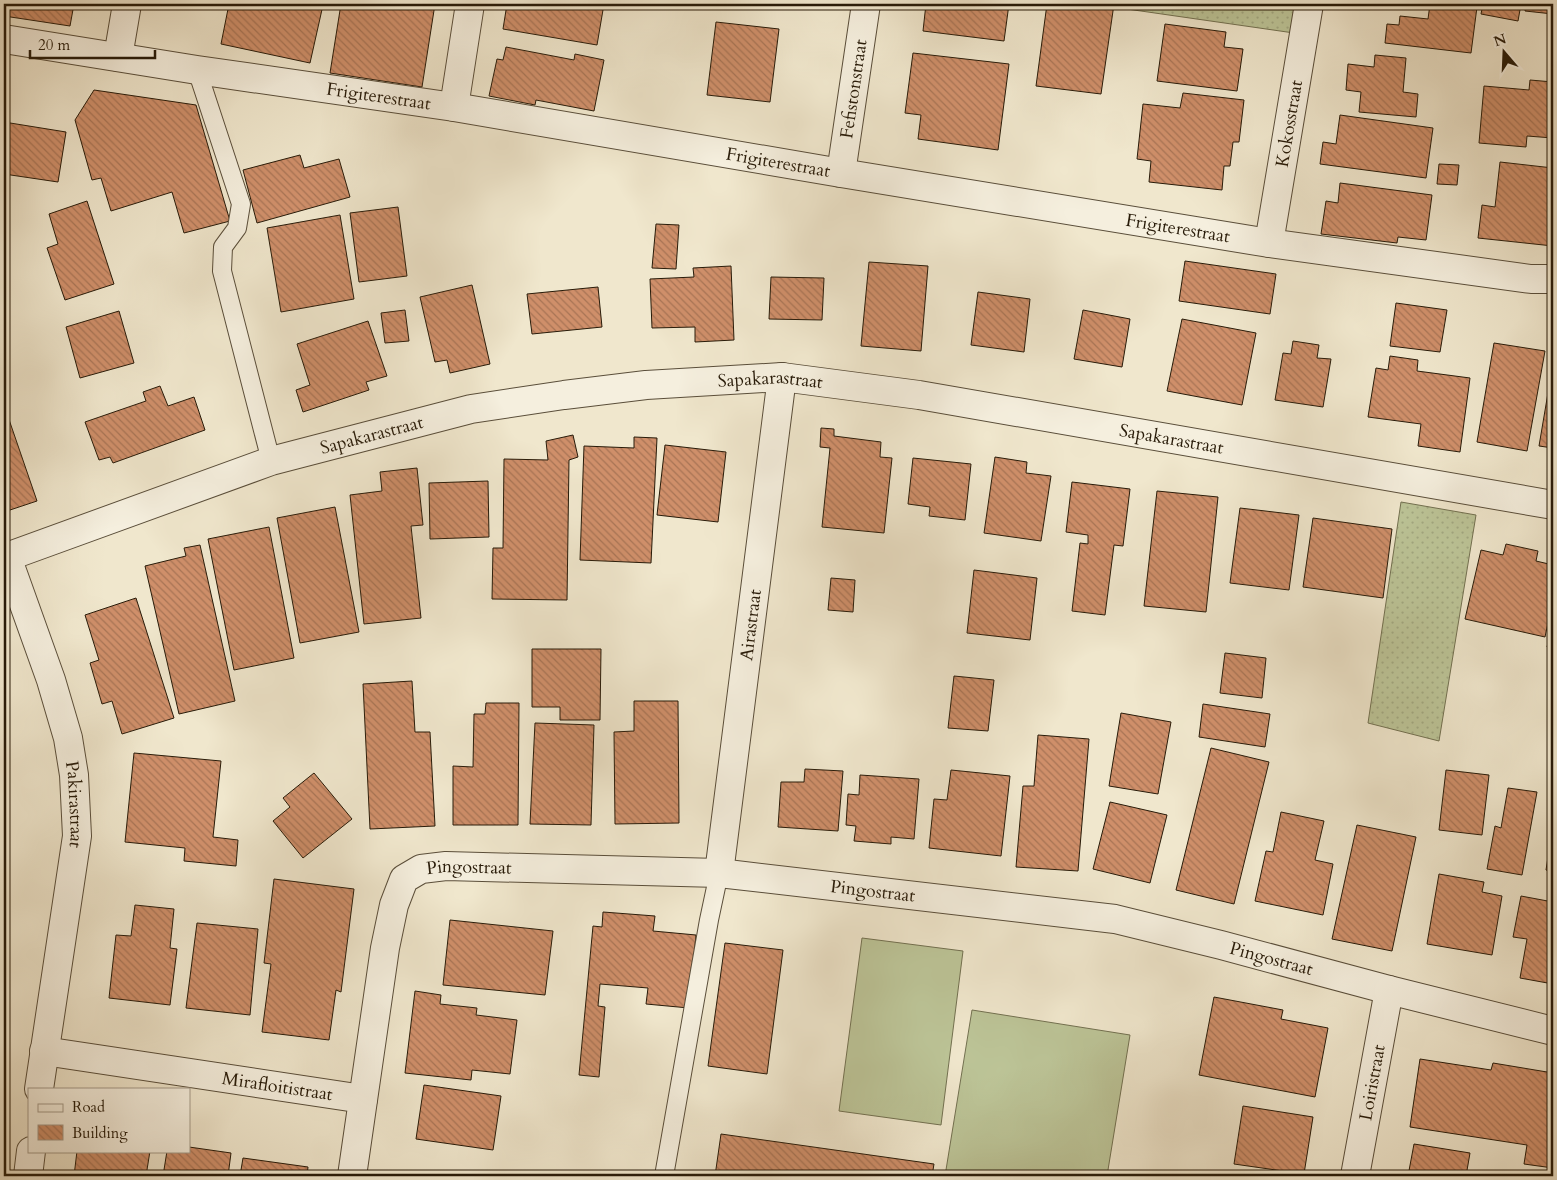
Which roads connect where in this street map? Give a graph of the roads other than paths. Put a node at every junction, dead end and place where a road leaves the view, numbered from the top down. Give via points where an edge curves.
1 (127, 4) edge
2 (470, 4) edge
3 (866, 4) edge
4 (1309, 4) edge
5 (4, 39) edge
6 (118, 57) junction
7 (198, 70) junction
8 (454, 107) junction
9 (841, 173) junction
10 (1269, 243) junction
11 (1553, 279) edge
12 (782, 377) junction
13 (271, 461) junction
14 (1553, 505) edge
15 (5, 558) edge
16 (719, 873) junction
17 (1389, 990) junction
18 (1553, 1030) edge
19 (44, 1051) junction
20 (39, 1088) edge
21 (363, 1099) junction
22 (31, 1152) edge
23 (28, 1176) edge
24 (352, 1176) edge
25 (664, 1176) edge
26 (1355, 1176) edge

1 - 6 street
2 - 8 street
3 - 9 street, Fefistonstraat
4 - 10 street, Kokosstraat
5 - 6 street, Frigiterestraat
6 - 7 street, Frigiterestraat
7 - 8 street, Frigiterestraat
7 - 13 lane via 241,204 237,228 223,247 222,272
8 - 9 street, Frigiterestraat
9 - 10 street, Frigiterestraat
10 - 11 street, Frigiterestraat via 1531,279
12 - 13 street, Sapakarastraat via 646,385 471,409
12 - 14 street, Sapakarastraat via 928,397
12 - 16 street, Airastraat
13 - 15 street, Sapakarastraat
15 - 19 street, Pakirastraat via 51,680 68,738 74,775 77,836
16 - 17 street, Pingostraat via 1115,919
16 - 21 street, Pingostraat via 446,866 421,869 404,879 394,905 385,948
16 - 25 lane
17 - 18 street, Pingostraat
17 - 26 street, Loiristraat
19 - 20 street, Pakirastraat
19 - 21 street, Mirafloitistraat
21 - 24 street, Pingostraat
22 - 23 street

